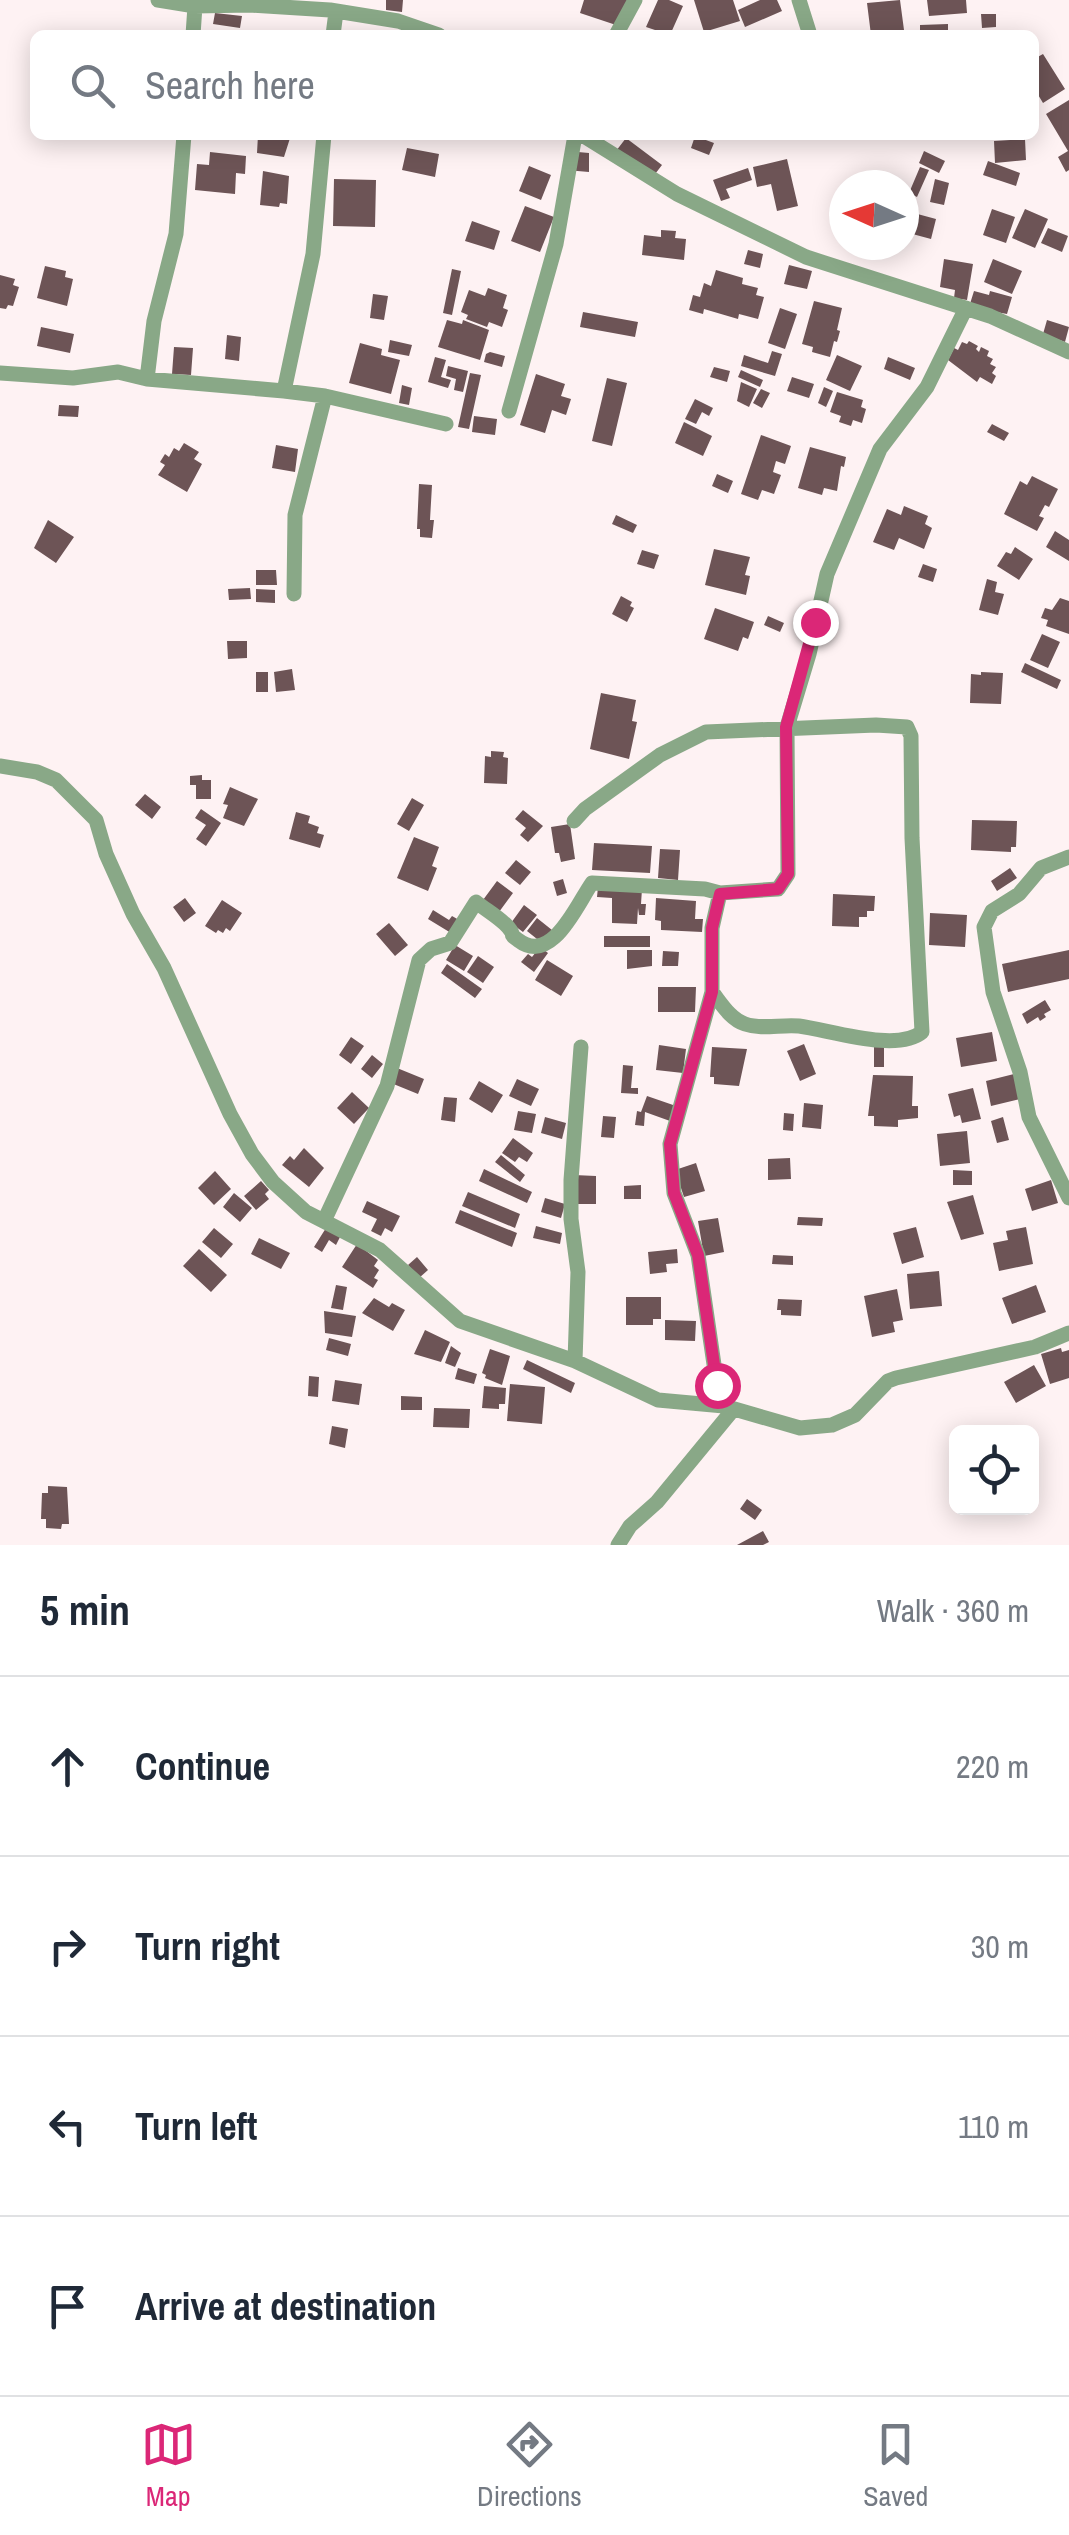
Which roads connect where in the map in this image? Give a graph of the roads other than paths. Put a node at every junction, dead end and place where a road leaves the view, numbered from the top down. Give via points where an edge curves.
1 (158, 0) edge
2 (635, 0) edge
3 (799, 0) edge
4 (250, 2) edge
5 (195, 6) junction
6 (336, 12) junction
7 (193, 30) edge
8 (334, 30) edge
9 (424, 30) edge
10 (619, 30) edge
11 (808, 30) edge
12 (184, 140) edge
13 (324, 140) edge
14 (578, 140) edge
15 (587, 140) edge
16 (966, 308) junction
17 (1069, 352) edge
18 (0, 373) edge
19 (147, 378) junction
20 (284, 391) junction
21 (324, 396) junction
22 (509, 411) dead end
23 (446, 424) dead end
24 (294, 594) dead end
25 (786, 727) junction
26 (0, 766) edge
27 (574, 821) dead end
28 (1069, 858) edge
29 (720, 894) junction
30 (712, 992) junction
31 (581, 1047) dead end
32 (1069, 1198) edge
33 (324, 1221) junction
34 (1069, 1334) edge
35 (575, 1362) junction
36 (728, 1408) junction
37 (618, 1545) edge

1 - 5 street
2 - 10 street
3 - 11 street
4 - 5 street
4 - 6 street
5 - 7 street
6 - 8 street
6 - 9 street
12 - 19 street via 176,234
13 - 20 street via 313,254
14 - 22 street
15 - 16 street via 753,233 822,263
16 - 17 street
16 - 25 street via 926,386 880,449 843,533
18 - 19 street via 73,378 118,372
19 - 20 street
20 - 21 street
21 - 23 street
21 - 24 street via 295,516
25 - 27 street via 706,732 660,755
25 - 29 street via 788,874 778,889
25 - 30 street via 876,725 907,728 911,736 923,1028 911,1039 883,1040 798,1026 752,1027
26 - 33 street via 56,780 96,820 133,914 252,1154 273,1182
28 - 32 street via 1041,868 1019,894 992,911 984,927 993,992 1029,1117
29 - 30 street via 712,928
29 - 33 street via 592,883 559,935 542,945 514,938 476,902 450,943 419,960 387,1086
30 - 36 street via 670,1144 674,1193 698,1255 717,1385
31 - 35 street via 571,1192 578,1272
33 - 35 street via 380,1250 460,1322
34 - 36 street via 896,1378 855,1415 832,1425 800,1428
35 - 36 street via 658,1400
36 - 37 street

